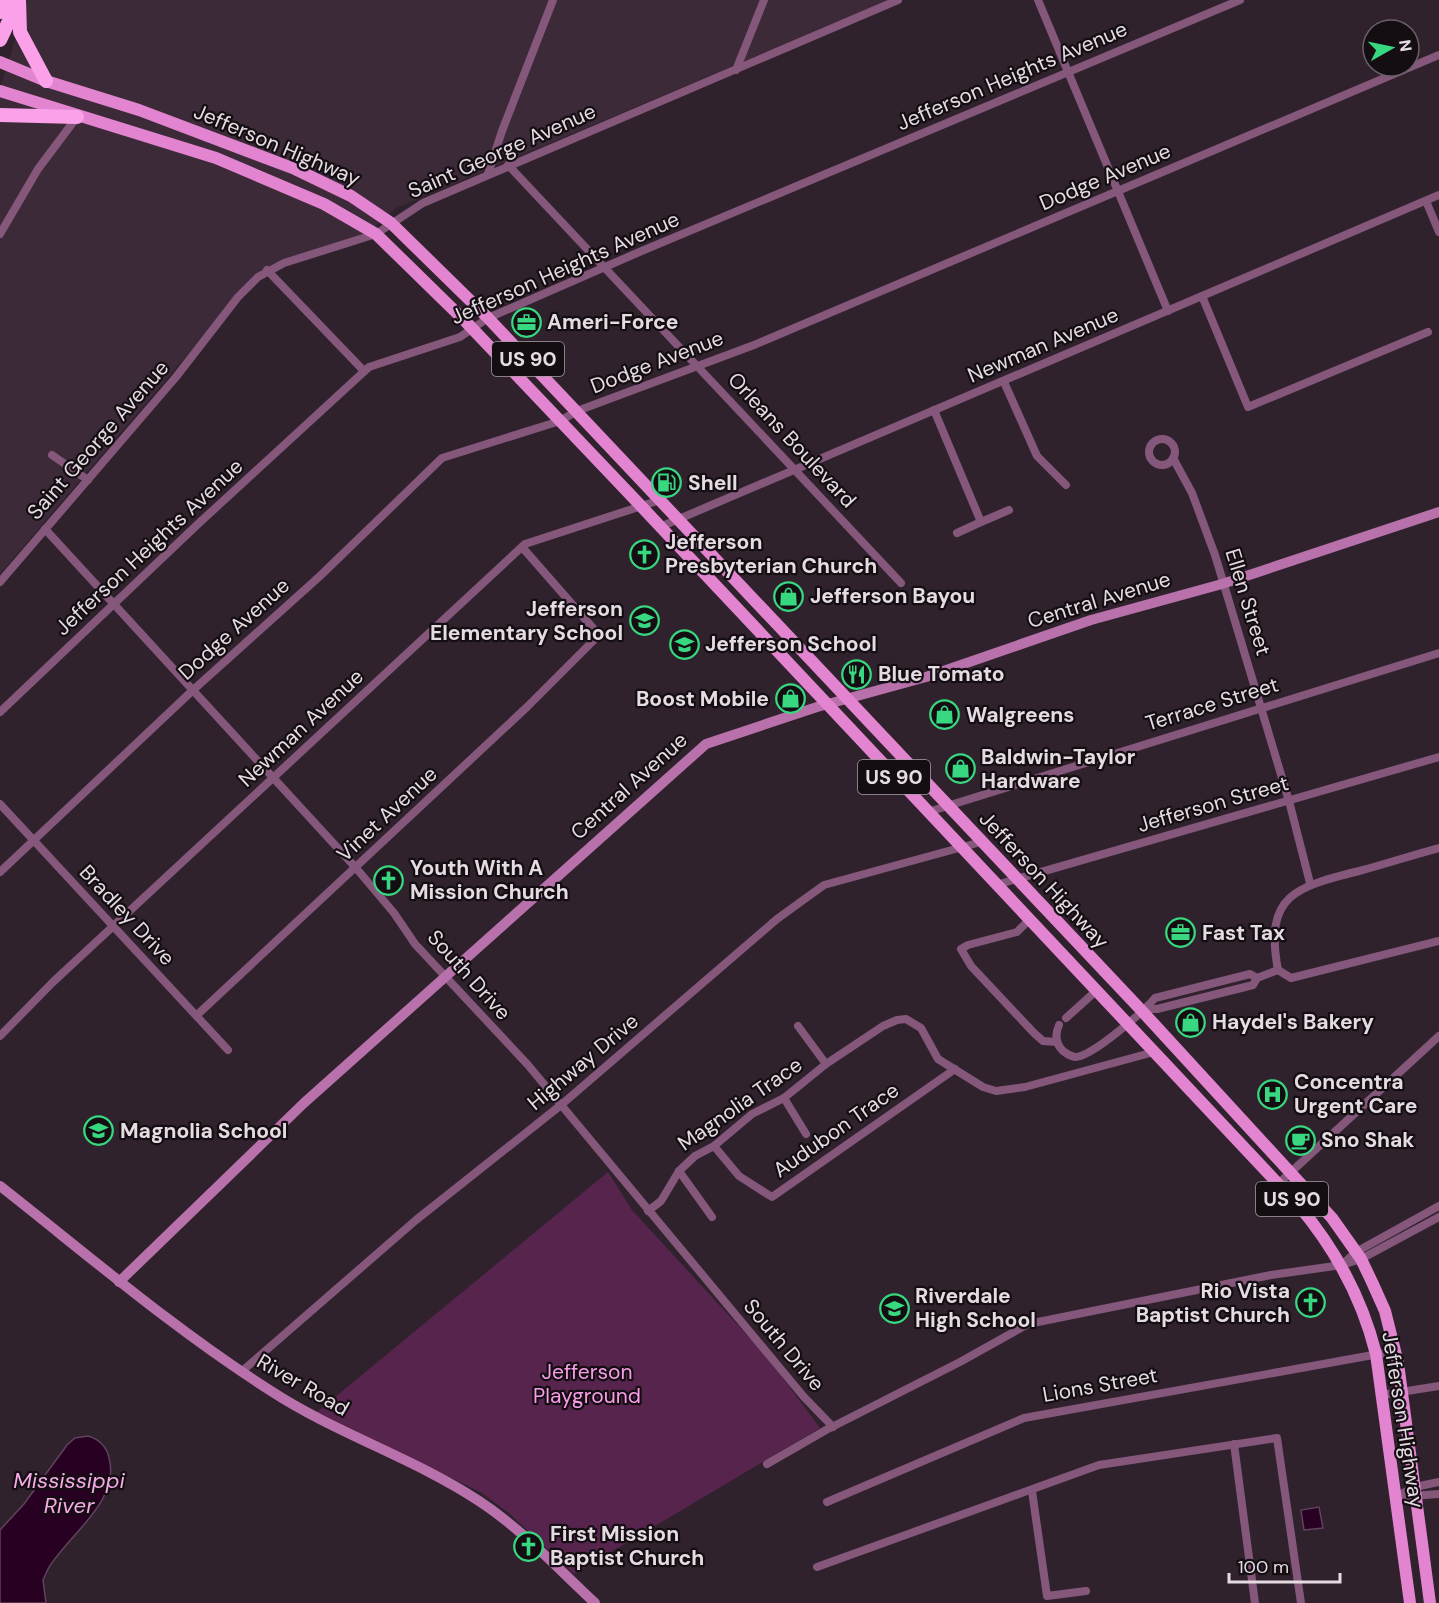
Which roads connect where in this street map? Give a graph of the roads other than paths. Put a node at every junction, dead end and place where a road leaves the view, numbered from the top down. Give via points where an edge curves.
1 (6, 0) edge
2 (19, 0) edge
3 (553, 0) edge
4 (764, 0) edge
5 (898, 0) edge
6 (1038, 0) edge
7 (1240, 0) edge
8 (0, 8) edge
9 (0, 12) edge
10 (0, 40) edge
11 (1439, 55) edge
12 (0, 62) edge
13 (736, 70) junction
14 (1068, 72) junction
15 (46, 81) junction
16 (0, 92) edge
17 (0, 115) edge
18 (77, 117) junction
19 (222, 141) junction
20 (216, 158) junction
21 (508, 165) junction
22 (488, 174) junction
23 (1118, 192) junction
24 (1439, 195) edge
25 (1426, 201) junction
26 (391, 224) junction
27 (1439, 232) edge
28 (0, 234) edge
29 (376, 234) junction
30 (605, 268) junction
31 (267, 270) junction
32 (1202, 296) junction
33 (1168, 311) junction
34 (488, 318) junction
35 (472, 328) junction
36 (1428, 332) dead end
37 (699, 366) junction
38 (364, 371) junction
39 (1004, 382) junction
40 (934, 410) junction
41 (577, 411) junction
42 (560, 421) junction
43 (52, 455) dead end
44 (1173, 458) dead end
45 (794, 469) junction
46 (88, 480) junction
47 (1066, 484) dead end
48 (660, 500) junction
49 (641, 506) junction
50 (1009, 510) dead end
51 (1439, 512) edge
52 (677, 519) junction
53 (981, 522) junction
54 (660, 527) junction
55 (45, 529) junction
56 (957, 533) dead end
57 (522, 548) junction
58 (0, 582) edge
59 (901, 583) dead end
60 (1222, 584) junction
61 (114, 603) junction
62 (1439, 653) edge
63 (192, 691) junction
64 (849, 700) junction
65 (827, 705) junction
66 (1262, 708) junction
67 (0, 712) edge
68 (1439, 756) edge
69 (274, 778) junction
70 (1289, 801) junction
71 (0, 804) edge
72 (947, 804) junction
73 (928, 812) junction
74 (33, 840) junction
75 (981, 842) junction
76 (962, 848) junction
77 (1439, 848) edge
78 (356, 868) junction
79 (0, 872) edge
80 (1016, 880) junction
81 (1310, 883) junction
82 (996, 885) junction
83 (1029, 920) junction
84 (114, 928) junction
85 (1439, 941) edge
86 (1278, 970) junction
87 (446, 977) junction
88 (1257, 978) junction
89 (1096, 991) junction
90 (1144, 1010) junction
91 (197, 1015) junction
92 (1066, 1018) dead end
93 (1126, 1023) junction
94 (1059, 1025) dead end
95 (798, 1026) dead end
96 (0, 1036) edge
97 (1439, 1036) edge
98 (1057, 1042) junction
99 (228, 1050) dead end
100 (1154, 1052) junction
101 (826, 1064) junction
102 (955, 1069) junction
103 (784, 1098) junction
104 (561, 1105) junction
105 (806, 1134) dead end
106 (714, 1146) junction
107 (679, 1171) junction
108 (1291, 1171) junction
109 (1278, 1184) junction
110 (0, 1186) edge
111 (1439, 1206) edge
112 (648, 1211) junction
113 (712, 1217) dead end
114 (1439, 1217) edge
115 (1358, 1255) junction
116 (1342, 1264) junction
117 (119, 1282) junction
118 (1395, 1351) junction
119 (1376, 1354) junction
120 (241, 1372) junction
121 (1439, 1386) edge
122 (1402, 1392) junction
123 (1382, 1395) junction
124 (833, 1427) junction
125 (1234, 1444) junction
126 (767, 1464) dead end
127 (1439, 1482) edge
128 (1032, 1491) junction
129 (1415, 1492) junction
130 (1439, 1494) edge
131 (1395, 1497) junction
132 (827, 1502) dead end
133 (817, 1568) dead end
134 (1086, 1591) dead end
135 (595, 1603) edge
136 (1255, 1603) edge
137 (1300, 1603) edge
138 (1410, 1603) edge
139 (1430, 1603) edge

1 - 9 highway
2 - 8 highway
2 - 10 highway
2 - 15 highway via 20,32
3 - 22 street
4 - 13 street
5 - 13 street, Saint George Avenue
6 - 14 street
7 - 14 street, Jefferson Heights Avenue
11 - 23 street, Dodge Avenue
12 - 15 main road, Jefferson Highway / US 90
13 - 21 street, Saint George Avenue
14 - 23 street
14 - 30 street, Jefferson Heights Avenue
15 - 19 main road, Jefferson Highway / US 90
16 - 18 main road, Jefferson Highway
17 - 18 highway, US 90
18 - 20 main road, Jefferson Highway / US 90
18 - 28 street via 38,169
19 - 20 main road
19 - 26 main road, Jefferson Highway / US 90 via 332,187
20 - 29 main road, Jefferson Highway / US 90 via 324,204
21 - 22 street, Saint George Avenue
21 - 30 street, Orleans Boulevard
22 - 26 street, Saint George Avenue via 423,202
23 - 33 street
23 - 37 street, Dodge Avenue
24 - 25 street, Newman Avenue
25 - 27 street
25 - 32 street, Newman Avenue
26 - 29 street, Saint George Avenue
26 - 34 main road, Jefferson Highway / US 90
29 - 31 street, Saint George Avenue
29 - 35 main road, Jefferson Highway / US 90
30 - 34 street, Jefferson Heights Avenue
30 - 37 street, Orleans Boulevard
31 - 38 street
31 - 46 street, Saint George Avenue via 238,297
32 - 33 street, Newman Avenue
32 - 36 street via 1248,407
33 - 39 street, Newman Avenue
34 - 35 street, Jefferson Heights Avenue
34 - 41 main road, Jefferson Highway / US 90
35 - 38 street, Jefferson Heights Avenue via 460,337 377,363
35 - 42 main road, Jefferson Highway / US 90
37 - 41 street, Dodge Avenue
37 - 45 street, Orleans Boulevard
38 - 61 street, Jefferson Heights Avenue
39 - 40 street, Newman Avenue
39 - 47 street via 1037,456
40 - 45 street, Newman Avenue
40 - 53 street
41 - 42 street, Dodge Avenue
41 - 48 main road, Jefferson Highway / US 90
42 - 49 main road, Jefferson Highway / US 90
42 - 63 street, Dodge Avenue via 442,458 320,576
43 - 46 street
44 - 60 street, Ellen Street via 1202,517
45 - 52 street, Newman Avenue
45 - 59 street, Orleans Boulevard
46 - 55 street, Saint George Avenue
48 - 49 street, Newman Avenue
48 - 52 main road, Jefferson Highway / US 90
49 - 54 main road, Jefferson Highway / US 90
49 - 57 street, Newman Avenue
50 - 53 street
51 - 60 main road, Central Avenue
52 - 54 street, Newman Avenue
52 - 64 main road, Jefferson Highway / US 90
53 - 56 street
54 - 65 main road, Jefferson Highway / US 90
55 - 58 street, Saint George Avenue
55 - 61 street, South Drive
57 - 69 street, Newman Avenue
57 - 78 street, Vinet Avenue via 599,635
60 - 64 main road, Central Avenue via 1091,620
60 - 66 street, Ellen Street
61 - 63 street, South Drive
61 - 67 street, Jefferson Heights Avenue
62 - 66 street, Terrace Street
63 - 69 street, South Drive
63 - 74 street, Dodge Avenue
64 - 65 main road, Central Avenue
64 - 72 main road, Jefferson Highway / US 90
65 - 73 main road, Jefferson Highway / US 90
65 - 87 main road, Central Avenue via 706,744
66 - 70 street, Ellen Street
66 - 72 street, Terrace Street
68 - 70 street, Jefferson Street
69 - 78 street, South Drive
69 - 84 street, Newman Avenue
70 - 80 street, Jefferson Street
70 - 81 street, Ellen Street
71 - 74 street, Bradley Drive
72 - 73 street, Terrace Street
72 - 75 main road, Jefferson Highway / US 90
73 - 76 main road, Jefferson Highway / US 90
74 - 79 street, Dodge Avenue
74 - 84 street, Bradley Drive
75 - 76 street, Highway Drive
75 - 80 main road, Jefferson Highway / US 90
76 - 82 main road, Jefferson Highway / US 90
76 - 104 street, Highway Drive via 824,885 777,919
77 - 81 street
78 - 87 street, South Drive
78 - 91 street, Vinet Avenue
80 - 82 street, Jefferson Street
80 - 90 main road, Jefferson Highway / US 90
81 - 86 street via 1286,901 1279,913 1273,943
82 - 83 main road, Jefferson Highway / US 90
83 - 89 main road, Jefferson Highway / US 90
83 - 98 street via 1017,932 961,949 971,966 1016,1015 1043,1041
84 - 91 street, Bradley Drive
84 - 96 street, Newman Avenue
85 - 86 street via 1291,978
86 - 88 street
87 - 104 street, South Drive
87 - 117 main road, Central Avenue via 258,1146
88 - 90 street via 1253,985
88 - 90 street via 1250,974 1155,998
89 - 92 street
89 - 93 main road, Jefferson Highway / US 90
90 - 93 street
90 - 108 main road, Jefferson Highway / US 90
91 - 99 street, Bradley Drive
93 - 98 street via 1090,1052 1077,1057 1068,1055
93 - 100 main road, Jefferson Highway / US 90
94 - 98 street
95 - 101 street, Magnolia Trace
97 - 108 street
100 - 102 street via 1025,1087 996,1091
100 - 109 main road, Jefferson Highway / US 90
101 - 102 street via 883,1026 906,1019 921,1028 938,1059
101 - 103 street, Magnolia Trace
102 - 106 street, Audubon Trace via 772,1197 739,1176
103 - 105 street
103 - 106 street, Magnolia Trace via 752,1114
104 - 112 street, South Drive
104 - 120 street, Highway Drive via 416,1220
106 - 107 street, Magnolia Trace
107 - 112 street, Magnolia Trace via 661,1201
107 - 113 street
108 - 109 street
108 - 115 main road, Jefferson Highway / US 90
109 - 116 main road, Jefferson Highway / US 90 via 1323,1234
110 - 117 main road, River Road
111 - 115 street
112 - 124 street, South Drive
114 - 115 street
115 - 116 street
115 - 118 main road, Jefferson Highway / US 90 via 1385,1311
116 - 119 main road, Jefferson Highway / US 90 via 1369,1324
116 - 124 street via 1028,1324
117 - 120 main road, River Road
118 - 119 street, Lions Street
118 - 122 main road, Jefferson Highway / US 90
119 - 123 main road, Jefferson Highway / US 90
119 - 132 street, Lions Street via 1017,1420
120 - 135 main road, River Road via 320,1420 479,1501
121 - 122 street
122 - 123 street
122 - 129 main road, Jefferson Highway / US 90
123 - 131 main road, Jefferson Highway / US 90
124 - 126 street
125 - 128 street via 1099,1466
125 - 136 street
125 - 137 street via 1277,1438
127 - 129 street
128 - 133 street
128 - 134 street via 1047,1596
129 - 130 street
129 - 131 street
129 - 139 main road, Jefferson Highway / US 90
131 - 138 main road, Jefferson Highway / US 90

